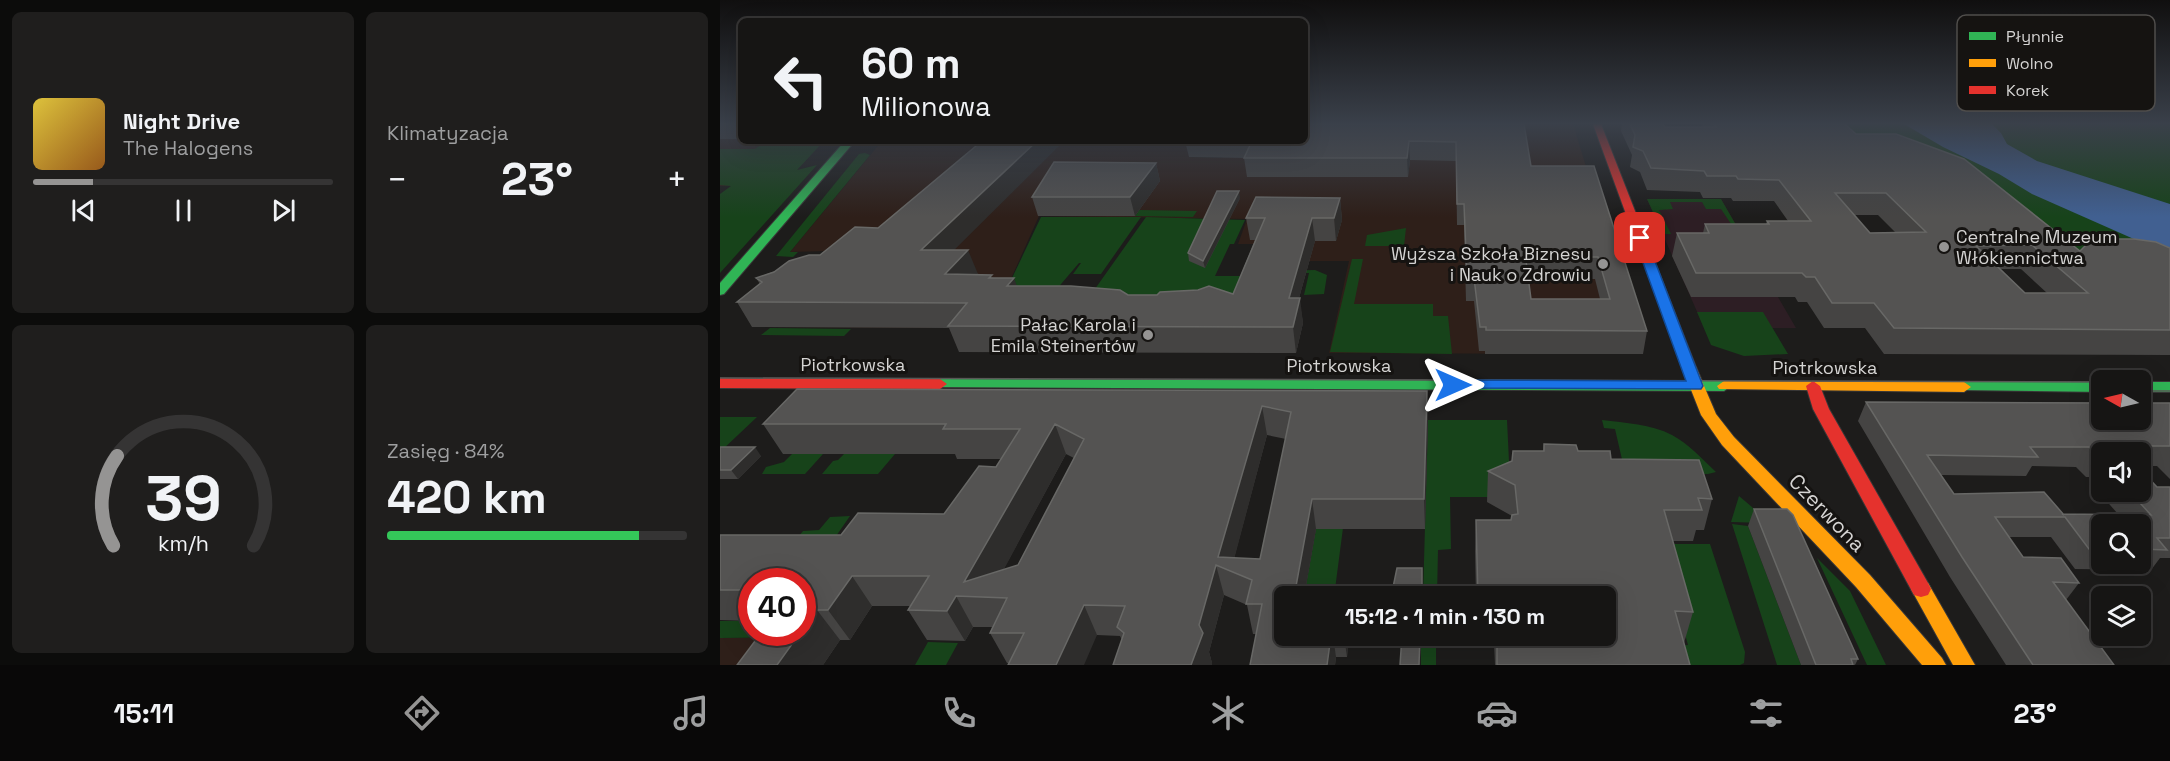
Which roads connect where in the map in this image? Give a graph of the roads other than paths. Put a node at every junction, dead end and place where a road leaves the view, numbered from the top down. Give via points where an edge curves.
1 (838, 155) edge
2 (1609, 155) edge
3 (720, 291) edge
4 (720, 383) edge
5 (1695, 386) junction
6 (1813, 386) junction
7 (2091, 387) edge
8 (2151, 387) edge
9 (2170, 387) edge
10 (1935, 665) edge
11 (1964, 665) edge

1 - 3 street
2 - 5 street, Czerwona
4 - 5 street, Piotrkowska
5 - 6 street, Piotrkowska
5 - 10 street, Czerwona via 1712,420 1732,445 1887,606
6 - 7 street, Piotrkowska
6 - 11 street, Czerwona via 1821,409
8 - 9 street

